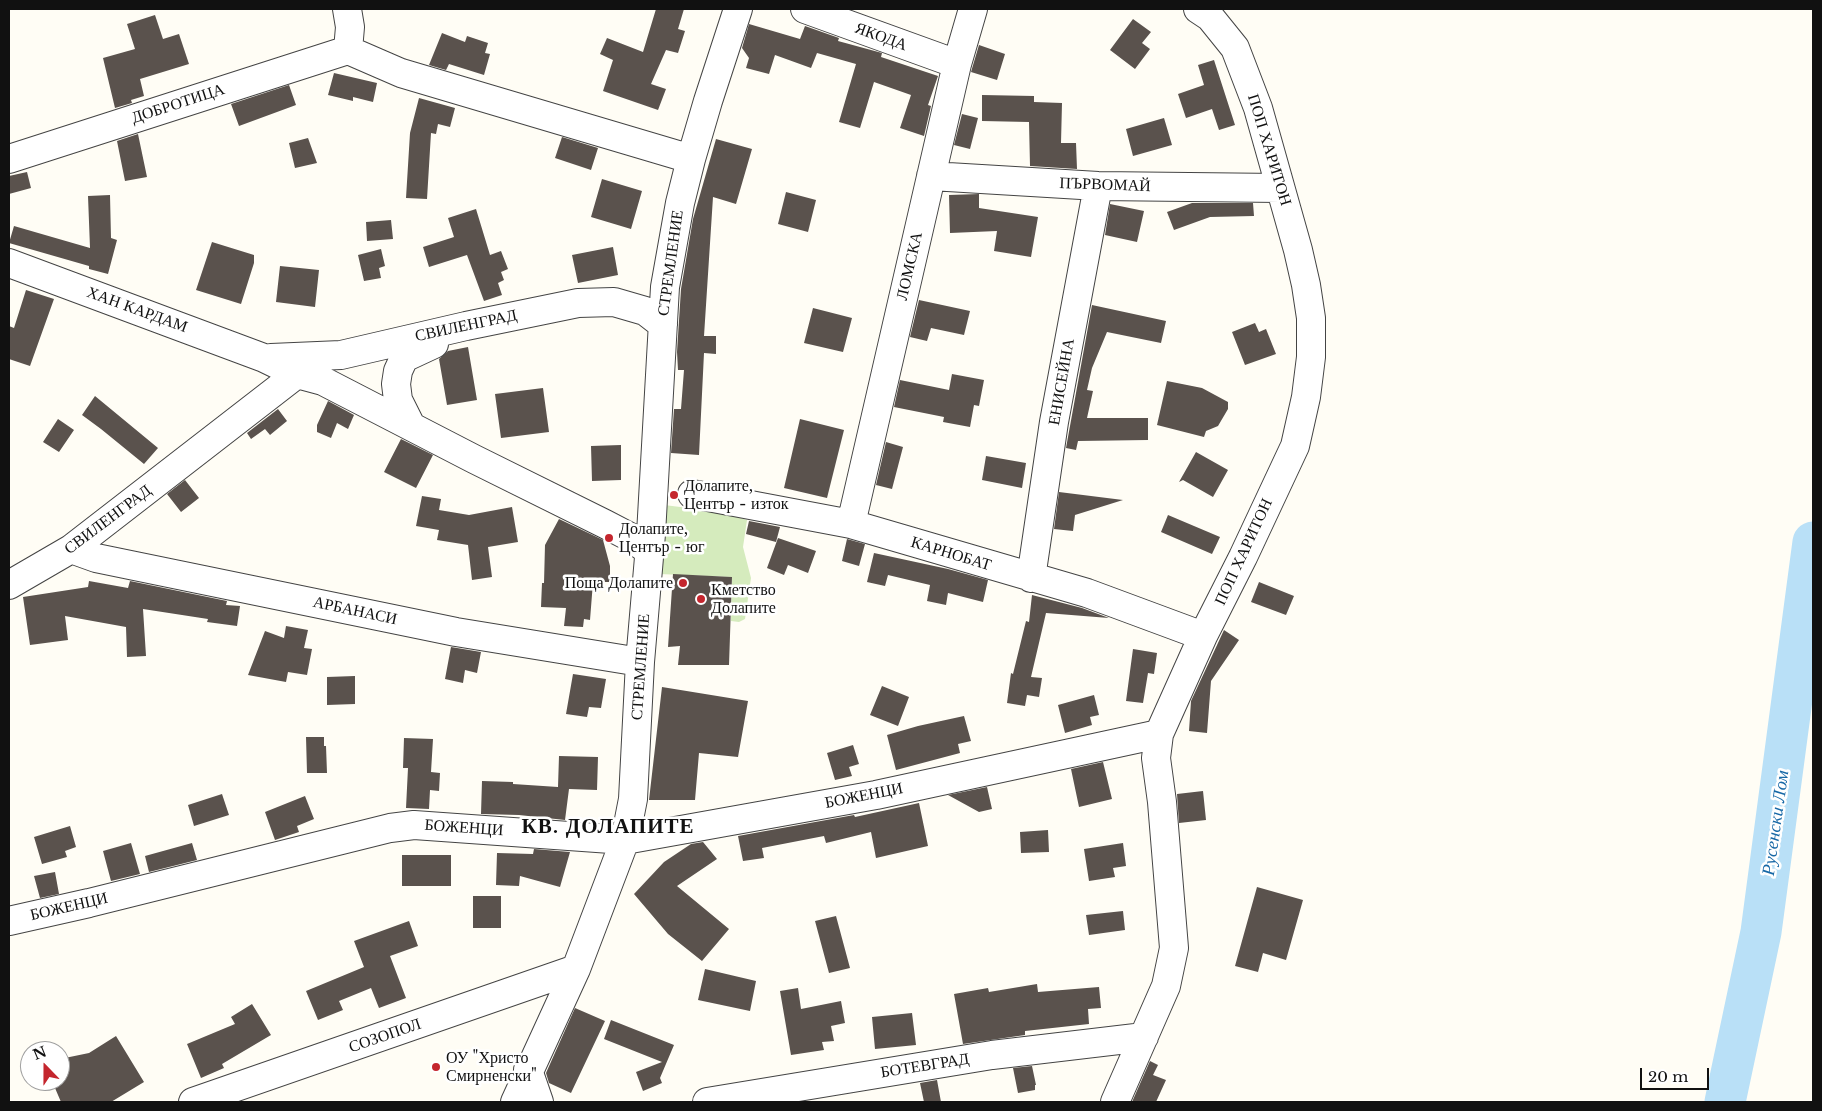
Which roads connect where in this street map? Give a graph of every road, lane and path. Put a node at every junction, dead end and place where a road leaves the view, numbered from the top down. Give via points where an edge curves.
1 (347, 9) edge
2 (738, 9) edge
3 (805, 9) edge
4 (973, 9) edge
5 (1198, 9) edge
6 (348, 50) junction
7 (957, 64) junction
8 (9, 159) edge
9 (691, 159) junction
10 (931, 176) junction
11 (1098, 186) junction
12 (1280, 188) junction
13 (9, 262) edge
14 (663, 325) junction
15 (466, 326) junction
16 (264, 358) junction
17 (297, 374) junction
18 (411, 426) junction
19 (692, 494) dead end
20 (851, 524) junction
21 (71, 549) junction
22 (649, 551) junction
23 (1031, 578) junction
24 (9, 585) edge
25 (1203, 636) junction
26 (640, 662) junction
27 (1159, 734) junction
28 (625, 840) junction
29 (9, 921) edge
30 (576, 970) junction
31 (1144, 1038) junction
32 (528, 1070) junction
33 (193, 1102) edge
34 (515, 1102) edge
35 (540, 1102) edge
36 (707, 1102) edge
37 (1116, 1102) edge

1 - 6 street via 350,27
2 - 9 street, СТРЕМЛЕНИЕ
3 - 7 street, ЯКОДА
4 - 7 street, ЛОМСКА
5 - 12 street, ПОП ХАРИТОН via 1210,17 1235,48 1258,108
6 - 8 street, ДОБРОТИЦА
6 - 9 street via 401,74
7 - 10 street, ЛОМСКА
9 - 14 street, СТРЕМЛЕНИЕ via 665,287
10 - 11 street, ПЪРВОМАЙ
10 - 20 street, ЛОМСКА
11 - 12 street, ПЪРВОМАЙ
11 - 23 street, ЕНИСЕЙНА via 1054,422
12 - 25 street, ПОП ХАРИТОН via 1298,250 1311,318 1311,358 1306,397 1295,446
13 - 16 street, ХАН КАРДАМ
14 - 15 street, СВИЛЕНГРАД via 645,311 614,302 578,302
14 - 22 street, СТРЕМЛЕНИЕ
15 - 16 street, СВИЛЕНГРАД via 341,355
15 - 18 street via 404,358 396,384 398,400
16 - 17 street, ХАН КАРДАМ
17 - 18 street, ХАН КАРДАМ via 323,382
17 - 21 street, СВИЛЕНГРАД
18 - 22 street, ХАН КАРДАМ via 630,536
19 - 20 street, КАРНОБАТ
20 - 23 street, КАРНОБАТ
21 - 24 street, СВИЛЕНГРАД
21 - 26 street, АРБАНАСИ via 96,558 456,632
22 - 26 street, СТРЕМЛЕНИЕ
23 - 25 street, КАРНОБАТ via 1086,593
25 - 27 street, ПОП ХАРИТОН
26 - 28 street, СТРЕМЛЕНИЕ via 633,799
27 - 28 street, БОЖЕНЦИ via 876,795
27 - 31 street, ПОП ХАРИТОН via 1156,758 1174,948 1166,986
28 - 29 street, БОЖЕНЦИ via 414,825 390,828
28 - 30 street, СТРЕМЛЕНИЕ
30 - 32 street, СТРЕМЛЕНИЕ
30 - 33 street, СОЗОПОЛ
31 - 36 street, БОТЕВГРАД via 992,1055
31 - 37 street, ПОП ХАРИТОН
32 - 34 street, СТРЕМЛЕНИЕ
32 - 35 street

